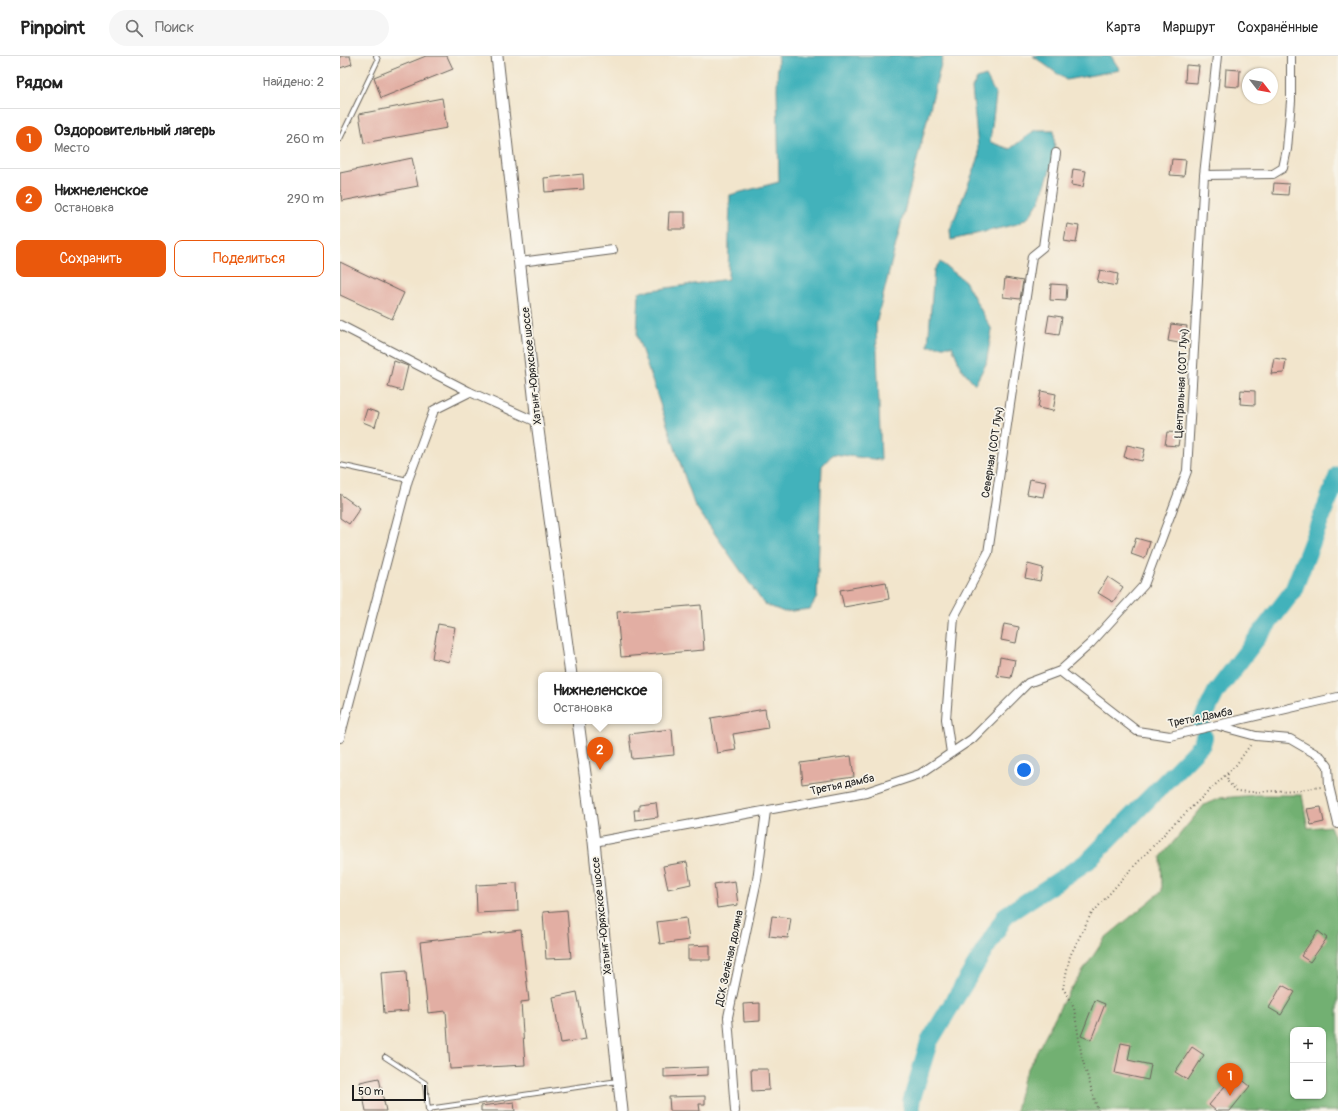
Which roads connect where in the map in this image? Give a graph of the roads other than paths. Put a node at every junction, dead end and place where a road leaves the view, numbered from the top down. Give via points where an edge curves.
1 (376, 56) edge
2 (498, 56) edge
3 (1217, 56) edge
4 (1291, 56) edge
5 (340, 139) edge
6 (1056, 153) dead end
7 (1204, 175) junction
8 (613, 250) dead end
9 (520, 262) junction
10 (340, 325) edge
11 (470, 392) junction
12 (537, 422) junction
13 (340, 465) edge
14 (408, 480) junction
15 (1060, 671) junction
16 (572, 672) edge
17 (1338, 698) edge
18 (578, 724) edge
19 (1219, 726) junction
20 (340, 738) edge
21 (951, 753) junction
22 (766, 811) junction
23 (1338, 824) edge
24 (594, 842) junction
25 (385, 1057) dead end
26 (619, 1081) junction
27 (428, 1110) edge
28 (622, 1111) edge
29 (735, 1111) edge

1 - 5 lane via 378,60
2 - 9 main road, Хатынг-Юряхское шоссе
3 - 7 street, Центральная (СОТ Луч)
4 - 7 street via 1291,101 1283,168 1273,174
6 - 21 street, Северная (СОТ Луч) via 1043,247 1032,256 988,553 954,617 946,719
7 - 15 street, Центральная (СОТ Луч) via 1187,471 1144,585 1091,643
8 - 9 street
9 - 12 main road, Хатынг-Юряхское шоссе
10 - 11 street
11 - 12 street
11 - 14 street via 434,410
12 - 16 main road, Хатынг-Юряхское шоссе
13 - 14 lane
14 - 20 street
15 - 19 street, Третья Дамба via 1137,731 1170,736
15 - 21 street, Третья дамба via 1028,683 972,739
17 - 19 street, Третья Дамба
18 - 24 main road, Хатынг-Юряхское шоссе
19 - 23 street via 1256,736 1290,738 1321,757 1328,766 1329,786
21 - 22 street, Третья дамба via 920,774 866,792
22 - 24 street, Третья дамба
22 - 29 street, ДСК Зелёная долина via 757,880 728,1017
24 - 26 main road, Хатынг-Юряхское шоссе
25 - 27 lane via 425,1083
26 - 27 lane
26 - 28 main road, Хатынг-Юряхское шоссе

